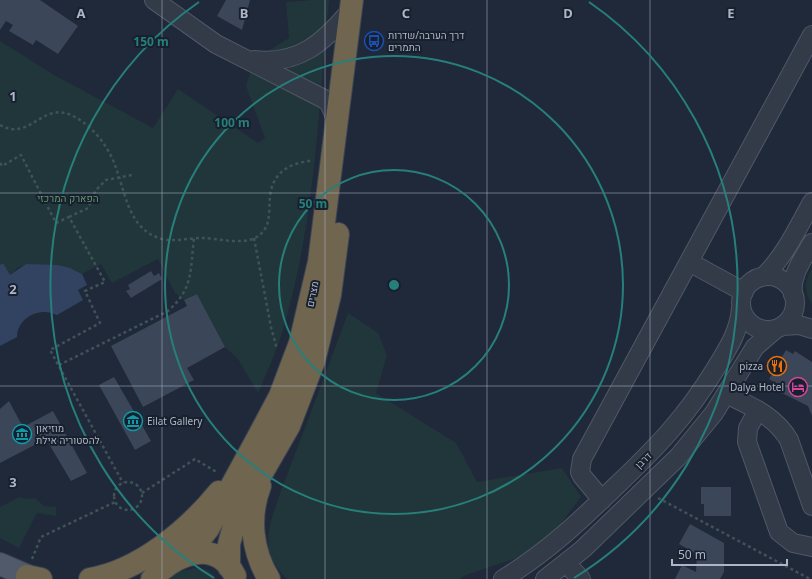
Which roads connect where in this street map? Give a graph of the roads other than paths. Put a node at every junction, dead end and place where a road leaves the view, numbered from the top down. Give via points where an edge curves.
1 (154, 0) edge
2 (356, 3) edge
3 (812, 35) edge
4 (248, 59) junction
5 (337, 122) junction
6 (812, 202) edge
7 (812, 243) edge
8 (689, 262) junction
9 (763, 277) junction
10 (793, 295) junction
11 (742, 300) junction
12 (779, 327) junction
13 (812, 329) edge
14 (726, 394) junction
15 (758, 410) junction
16 (256, 441) junction
17 (278, 447) junction
18 (602, 500) junction
19 (812, 506) edge
20 (812, 547) edge
21 (182, 557) junction
22 (566, 563) junction
23 (0, 564) edge
24 (233, 573) edge
25 (34, 578) edge
26 (90, 579) edge
27 (152, 579) edge
28 (270, 579) edge
29 (503, 579) edge
30 (545, 579) edge
31 (581, 579) edge

1 - 4 street via 216,44
2 - 4 street via 332,32 307,51 280,61
2 - 5 highway, מצרים
2 - 17 highway, מצרים via 334,267 326,317 307,383
3 - 8 street
4 - 5 street via 324,99
5 - 16 highway, מצרים via 319,262 308,316 291,370
6 - 9 street via 782,256
7 - 10 street via 796,274
8 - 11 street
8 - 18 street via 580,464 582,476
9 - 10 street via 780,280
9 - 11 street via 752,282
10 - 12 street via 793,311 790,318
11 - 12 street via 746,319 756,327 764,330
11 - 18 street, דרבן via 740,321 734,338 691,406 662,441
12 - 13 street via 799,325
12 - 14 street via 755,347
14 - 15 street
14 - 22 street via 690,444
15 - 19 street via 778,424 789,440
15 - 20 street via 748,428 747,442 779,532 793,543
16 - 21 highway, מצרים via 208,529
16 - 26 highway via 212,500 182,530 125,570 110,576
17 - 24 highway, מצרים via 236,518 229,544
17 - 28 highway via 258,490 254,516 254,542 263,569
18 - 29 street, דרבן via 552,546
21 - 24 highway via 195,552 216,556
21 - 27 highway via 167,565
22 - 30 street
22 - 31 street
23 - 25 main road

